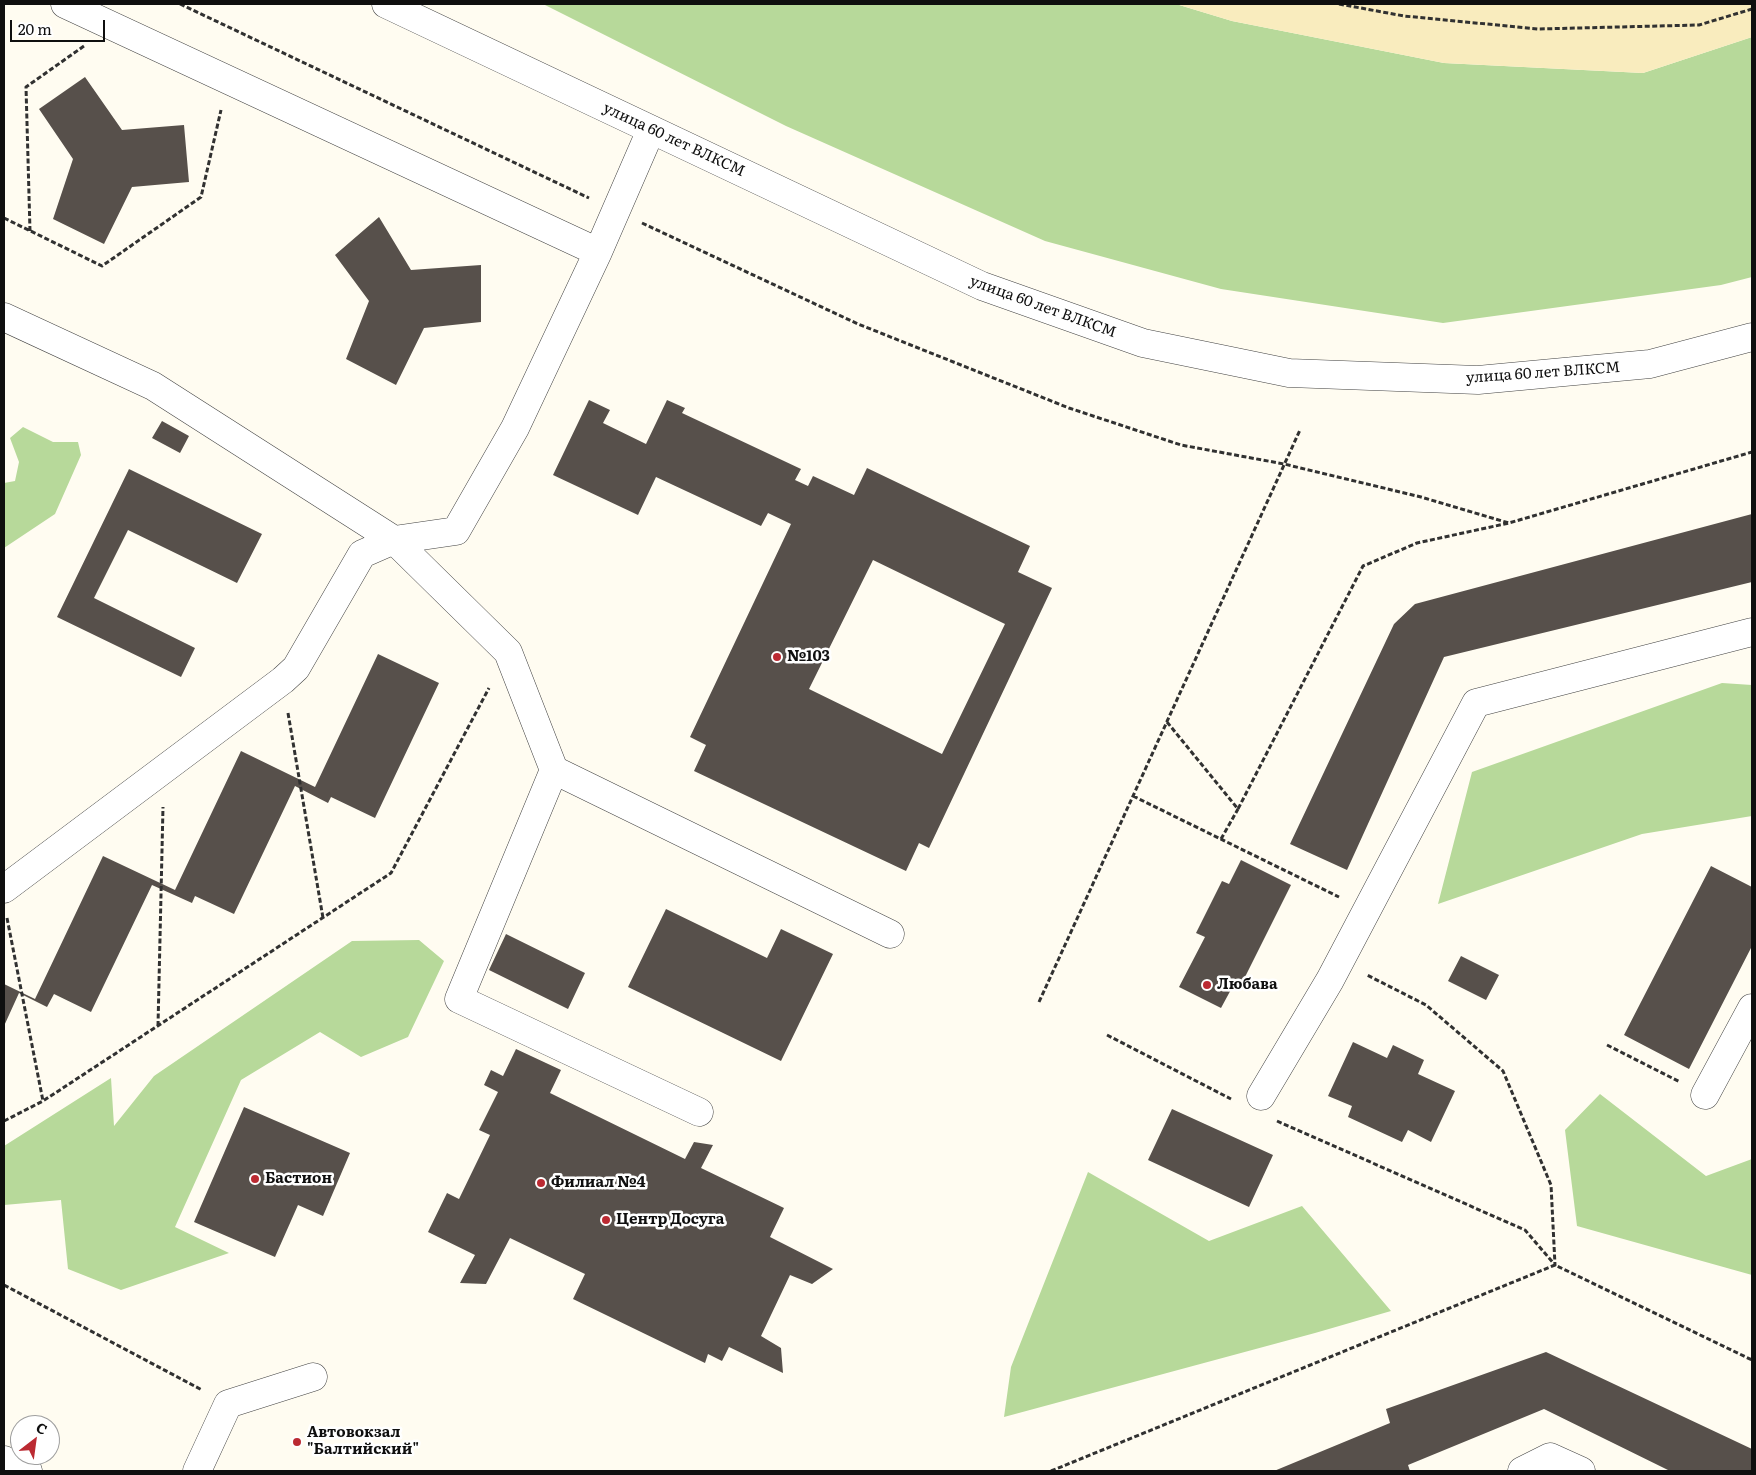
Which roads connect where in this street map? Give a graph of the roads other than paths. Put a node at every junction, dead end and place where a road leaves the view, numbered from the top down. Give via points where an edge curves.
1 (65, 4) edge
2 (386, 4) edge
3 (651, 130) junction
4 (598, 252) junction
5 (4, 317) edge
6 (1752, 337) edge
7 (394, 540) junction
8 (1752, 632) edge
9 (554, 770) junction
10 (5, 902) edge
11 (890, 934) dead end
12 (1752, 1008) edge
13 (1704, 1095) road end
14 (1256, 1105) road end
15 (700, 1112) dead end
16 (313, 1377) dead end
17 (4, 1460) edge
18 (28, 1471) edge
19 (197, 1471) edge
20 (1522, 1471) edge
21 (1581, 1471) edge

1 - 4 street
2 - 3 street, улица 60 лет ВЛКСМ
3 - 4 street
3 - 6 street, улица 60 лет ВЛКСМ via 982,286 1143,343 1289,373 1478,380 1650,364
4 - 7 street via 515,428 456,531
5 - 7 street via 153,386
7 - 9 street via 508,652
7 - 10 street via 362,554 296,668 164,768
8 - 14 street via 1476,703 1341,961
9 - 11 street
9 - 15 street via 459,1000
12 - 13 street
16 - 19 street via 228,1404
17 - 18 street
20 - 21 street via 1550,1457

